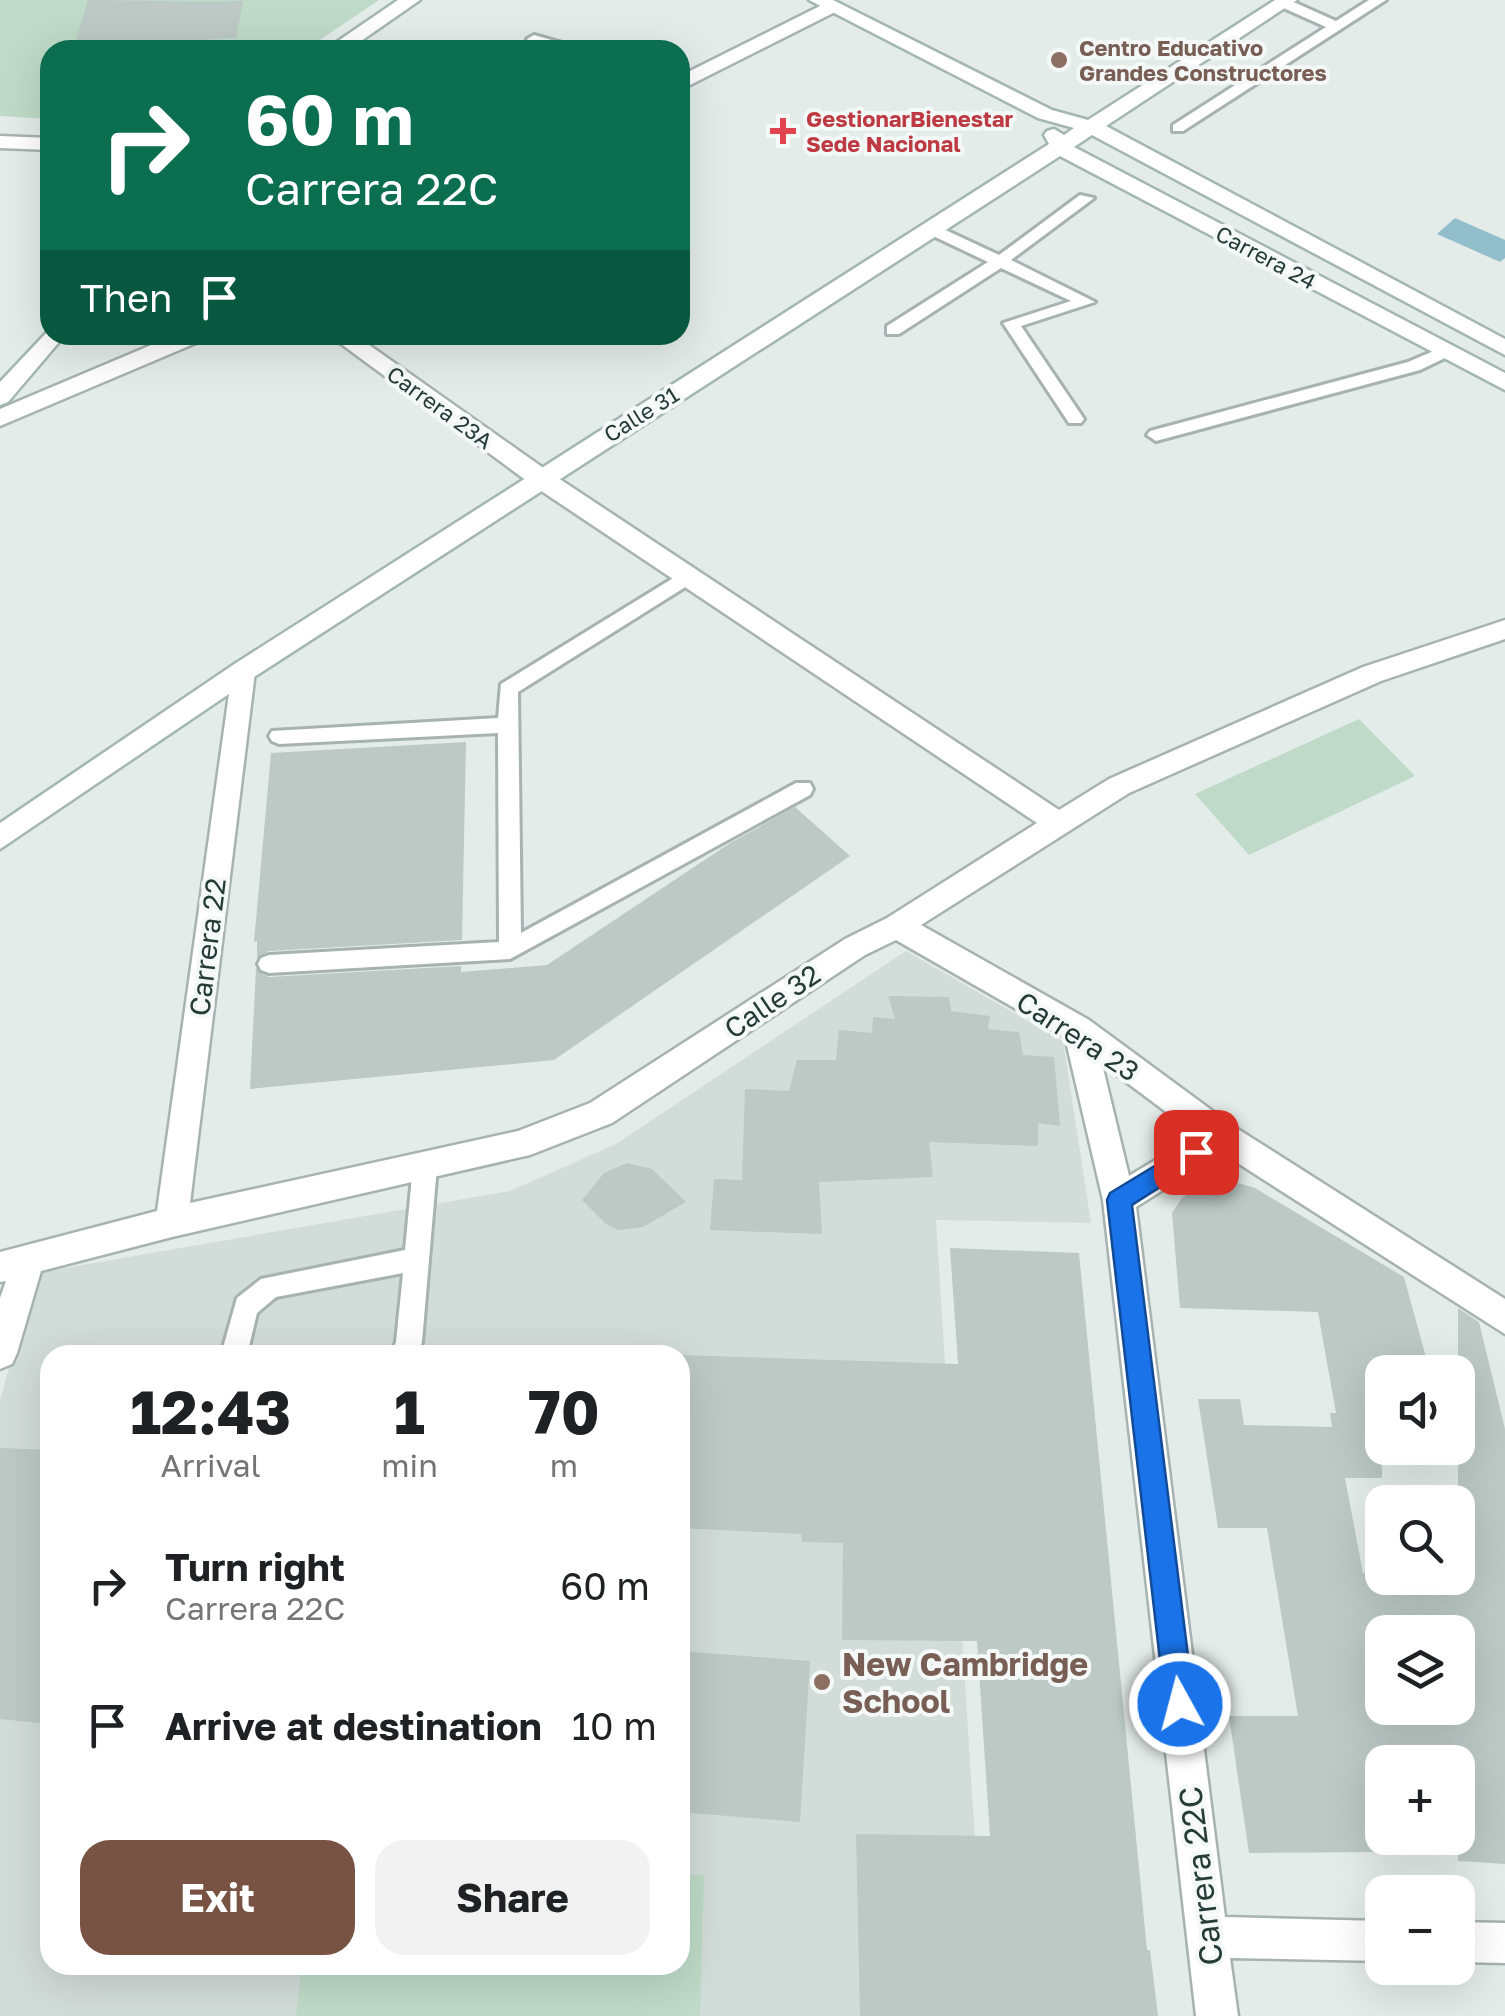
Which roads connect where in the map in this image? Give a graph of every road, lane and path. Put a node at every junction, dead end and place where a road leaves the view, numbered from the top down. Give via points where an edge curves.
1 (412, 0) edge
2 (1247, 0) edge
3 (1379, 0) edge
4 (824, 3) edge
5 (1281, 4) edge
6 (1337, 27) junction
7 (534, 38) dead end
8 (351, 40) edge
9 (540, 40) edge
10 (690, 78) edge
11 (1045, 114) junction
12 (1092, 127) junction
13 (1178, 128) dead end
14 (0, 142) edge
15 (40, 144) edge
16 (1060, 148) junction
17 (1086, 198) dead end
18 (934, 230) junction
19 (1003, 260) junction
20 (893, 330) dead end
21 (45, 345) edge
22 (172, 345) edge
23 (354, 345) edge
24 (1505, 348) edge
25 (1442, 352) junction
26 (1505, 383) edge
27 (0, 397) edge
28 (0, 418) edge
29 (1075, 419) dead end
30 (1156, 435) dead end
31 (540, 478) junction
32 (688, 576) junction
33 (1505, 629) edge
34 (242, 672) junction
35 (510, 724) junction
36 (279, 736) dead end
37 (802, 790) dead end
38 (1061, 825) junction
39 (0, 838) edge
40 (898, 926) junction
41 (510, 950) junction
42 (269, 964) dead end
43 (1078, 1029) junction
44 (1222, 1136) junction
45 (426, 1166) junction
46 (1119, 1200) junction
47 (172, 1222) junction
48 (417, 1260) junction
49 (14, 1264) edge
50 (1505, 1318) edge
51 (236, 1345) edge
52 (408, 1345) edge
53 (0, 1353) edge
54 (1208, 1937) junction
55 (1365, 1941) edge
56 (1475, 1942) edge
57 (1505, 1943) edge
58 (1217, 2016) edge

1 - 8 street
2 - 5 street
3 - 6 lane
4 - 10 street
4 - 11 street, Carrera 24
5 - 6 lane
5 - 12 street, Calle 31
6 - 13 lane
7 - 9 lane
11 - 12 street, Carrera 24
11 - 16 street
12 - 16 street, Calle 31
12 - 24 street, Carrera 24
14 - 15 street
16 - 18 street, Calle 31
16 - 25 street, Carrera 24
17 - 19 lane
18 - 19 lane
18 - 31 street, Calle 31
19 - 20 lane
19 - 29 lane via 1087,302 1011,323
21 - 27 street
22 - 28 street
23 - 31 street, Carrera 23A
25 - 26 street, Carrera 24
25 - 30 lane via 1414,366
31 - 32 street
31 - 34 street, Calle 31
32 - 35 lane via 508,689
32 - 38 street
33 - 38 street, Calle 32 via 1354,682 1118,786
34 - 39 street, Calle 31
34 - 47 street, Carrera 22
35 - 36 lane
35 - 41 lane
37 - 41 lane
38 - 40 street, Calle 32
40 - 43 street, Carrera 23
40 - 45 street, Calle 32 via 855,946 601,1114 519,1145
41 - 42 lane
43 - 44 street, Carrera 23
43 - 46 street, Carrera 22C
44 - 46 street
44 - 50 street, Carrera 23
45 - 47 street, Calle 32
45 - 48 lane
46 - 54 street, Carrera 22C
47 - 49 street, Calle 32
48 - 51 lane via 270,1287 246,1306
48 - 52 lane
49 - 53 street
54 - 55 street
54 - 58 street, Carrera 22C
56 - 57 street

